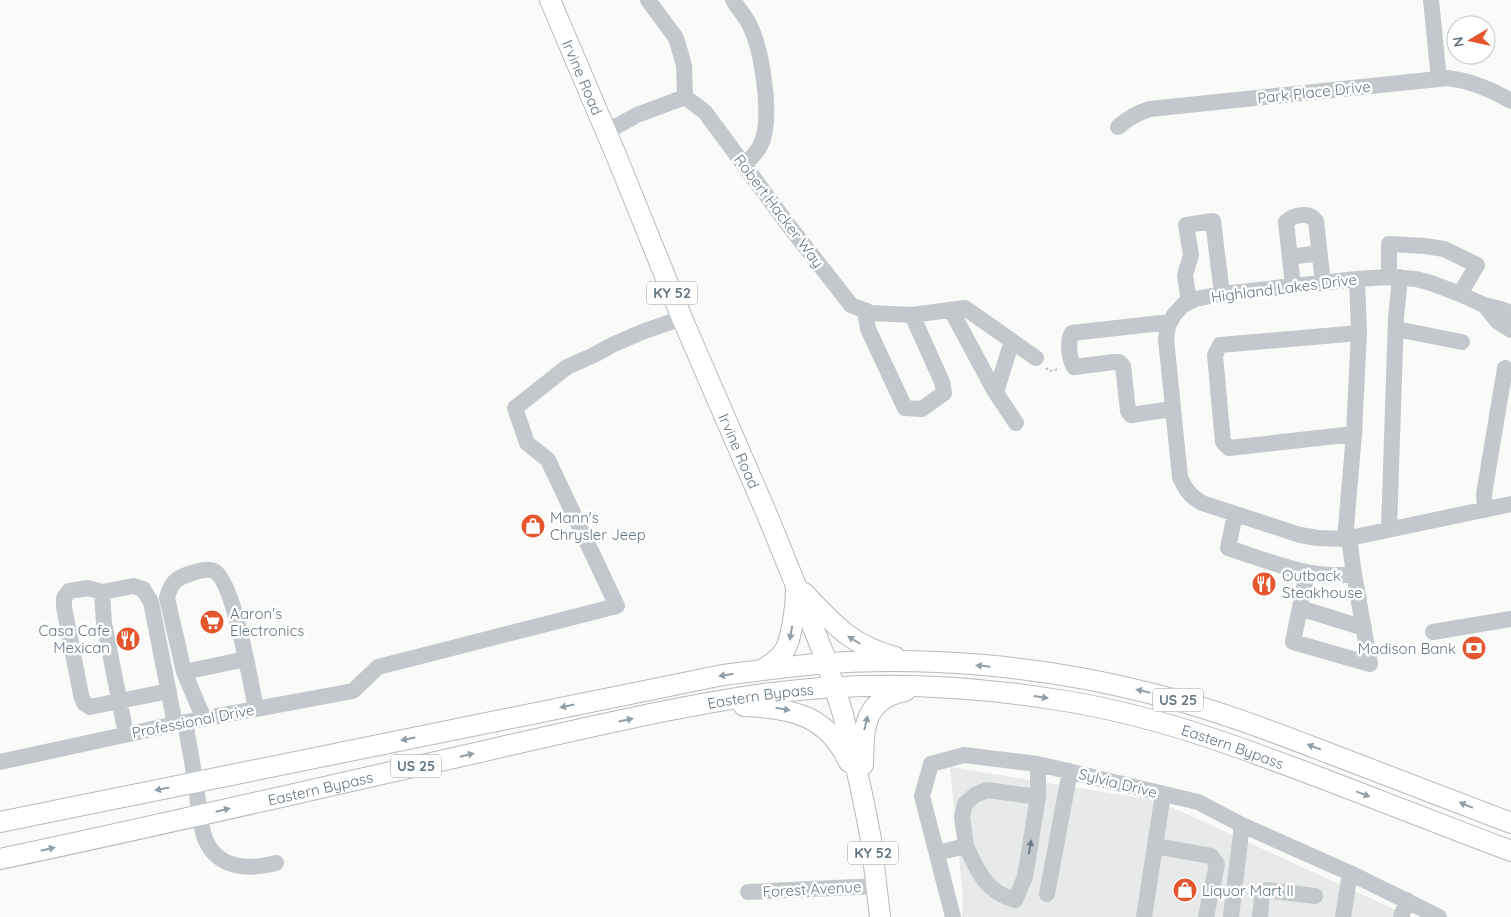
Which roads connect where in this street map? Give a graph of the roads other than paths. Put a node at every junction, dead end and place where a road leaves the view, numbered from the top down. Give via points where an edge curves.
1 (550, 0) edge
2 (648, 0) edge
3 (733, 0) edge
4 (1431, 0) edge
5 (1439, 79) junction
6 (685, 97) junction
7 (1511, 100) edge
8 (1118, 127) dead end
9 (606, 132) junction
10 (744, 165) junction
11 (1319, 253) junction
12 (1290, 257) junction
13 (1394, 277) junction
14 (1357, 279) junction
15 (1322, 282) junction
16 (1293, 286) junction
17 (1222, 294) junction
18 (1460, 294) junction
19 (1189, 302) junction
20 (1484, 305) junction
21 (958, 309) junction
22 (865, 310) junction
23 (1511, 313) edge
24 (912, 315) junction
25 (682, 318) junction
26 (1170, 322) junction
27 (1396, 329) junction
28 (1511, 330) edge
29 (1359, 333) junction
30 (1012, 341) junction
31 (1462, 342) dead end
32 (1036, 358) road end
33 (1505, 368) dead end
34 (996, 392) junction
35 (1172, 409) junction
36 (1016, 423) dead end
37 (1354, 434) junction
38 (1511, 504) edge
39 (1485, 510) junction
40 (1235, 514) junction
41 (1389, 529) junction
42 (1347, 538) junction
43 (1307, 572) junction
44 (1354, 574) junction
45 (796, 584) junction
46 (102, 592) junction
47 (1300, 608) junction
48 (1511, 619) edge
49 (1364, 628) junction
50 (1434, 632) dead end
51 (246, 659) junction
52 (916, 662) junction
53 (827, 663) junction
54 (763, 669) junction
55 (184, 672) junction
56 (925, 687) junction
57 (835, 688) junction
58 (169, 691) junction
59 (120, 702) junction
60 (699, 704) junction
61 (256, 709) junction
62 (204, 719) junction
63 (180, 723) junction
64 (126, 734) junction
65 (0, 762) edge
66 (1038, 764) junction
67 (1070, 771) junction
68 (196, 782) junction
69 (861, 789) junction
70 (1163, 794) junction
71 (1038, 797) junction
72 (200, 815) junction
73 (0, 822) edge
74 (1511, 823) edge
75 (1242, 826) junction
76 (966, 846) junction
77 (1155, 846) junction
78 (1511, 851) edge
79 (937, 853) junction
80 (0, 859) edge
81 (276, 863) dead end
82 (1350, 873) junction
83 (877, 886) junction
84 (748, 892) dead end
85 (1047, 894) dead end
86 (1315, 896) dead end
87 (1407, 900) junction
88 (1437, 916) edge
89 (880, 917) edge
90 (953, 917) edge
91 (1144, 917) edge
92 (1206, 917) edge
93 (1231, 917) edge
94 (1260, 917) edge
95 (1343, 917) edge
96 (1401, 917) edge

1 - 9 main road, Irvine Road / KY 52
2 - 6 street via 676,38 684,65
3 - 10 street via 756,42 765,95 766,122 762,143
4 - 5 street
5 - 7 street, Park Place Drive via 1465,81
5 - 8 street, Park Place Drive via 1150,109 1137,113
6 - 9 street via 637,115
6 - 10 street, Robert Hacker Way via 705,112
9 - 25 main road, Irvine Road / KY 52
10 - 22 street, Robert Hacker Way via 851,305
11 - 12 street
11 - 12 street via 1313,216 1290,217 1285,226
11 - 15 street
12 - 16 street
13 - 14 street, Highland Lakes Drive
13 - 18 street, Highland Lakes Drive via 1416,279
13 - 18 street via 1388,244 1444,250 1477,265
13 - 27 street
14 - 15 street, Highland Lakes Drive
14 - 29 street
15 - 16 street, Highland Lakes Drive
16 - 17 street, Highland Lakes Drive
17 - 19 street, Highland Lakes Drive
17 - 19 street via 1213,222 1186,225 1191,255 1185,275
18 - 20 street, Highland Lakes Drive
19 - 26 street, Highland Lakes Drive
20 - 23 street
20 - 28 street, Highland Lakes Drive via 1498,322
21 - 24 street, Robert Hacker Way
21 - 30 street
21 - 34 street
22 - 24 street, Robert Hacker Way
22 - 24 street via 868,329 905,408 922,409 944,393
25 - 45 main road, Irvine Road / KY 52
25 - 61 street, Professional Drive via 642,332 567,367 515,408 527,443 548,460 617,606 378,667 353,691
26 - 35 street via 1166,339
26 - 35 street via 1072,333 1069,339 1074,367 1114,362 1123,366 1131,415
27 - 31 street
27 - 41 street
29 - 37 street
29 - 37 street via 1220,345 1216,355 1223,442 1229,448
30 - 32 street
30 - 34 street
33 - 39 street via 1484,494
34 - 36 street
35 - 40 street via 1184,488 1202,503
37 - 42 street
38 - 39 street
39 - 41 street
40 - 42 street via 1300,535
40 - 43 street via 1228,548
41 - 42 street
42 - 44 street
43 - 44 street via 1337,576
43 - 47 street
44 - 49 street
52 -> 45 main road via 872,650 855,641 839,630
45 - 53 main road, Irvine Road / KY 52
45 -> 54 main road via 790,641 774,664
46 - 58 street via 133,586 143,589 151,602
46 - 59 street via 104,623
46 - 59 street via 88,588 69,591 64,598 64,608 84,703 90,707
47 - 49 street
47 - 49 street via 1293,642 1370,664
48 - 50 street
51 - 55 street
51 - 55 street via 224,580 215,572 203,570 179,578 170,587 166,598
51 - 61 street
52 - 53 main road, Eastern Bypass / US 25
74 -> 52 main road, Eastern Bypass / US 25 via 1262,727 1177,700 1095,680 1042,672
53 - 54 main road, Eastern Bypass / US 25
53 - 57 main road, Irvine Road / KY 52
54 -> 68 main road, Eastern Bypass / US 25
55 - 62 street
56 - 57 main road, Eastern Bypass / US 25
69 -> 56 main road via 865,727 874,706 897,693
56 -> 78 main road, Eastern Bypass / US 25 via 1048,698 1169,724 1253,752
57 - 60 main road, Eastern Bypass / US 25
57 - 69 main road, Irvine Road / KY 52
58 - 59 street
58 - 63 street
59 - 64 street
60 -> 69 main road via 775,708 806,716 830,732
72 -> 60 main road, Eastern Bypass / US 25
61 - 62 street, Professional Drive
62 - 63 street, Professional Drive
63 - 64 street, Professional Drive
63 - 68 street
64 - 65 street, Professional Drive
66 - 67 street, Sylvia Drive
66 - 71 street
66 - 79 street, Sylvia Drive via 964,755 931,764 922,796
67 - 70 street, Sylvia Drive
67 - 85 street
68 - 72 street
68 -> 73 main road, Eastern Bypass / US 25
69 - 83 main road, Irvine Road / KY 52
70 - 75 street, Sylvia Drive via 1198,802
70 - 77 street
71 - 76 street via 987,790 975,795 966,804 962,817
76 -> 71 street via 978,872 991,889 1015,900 1025,877
80 -> 72 main road, Eastern Bypass / US 25
72 - 81 street via 205,839 221,860 248,868
75 - 82 street, Sylvia Drive
75 - 93 street
76 - 79 street
77 - 91 street
77 - 92 street via 1211,856 1217,864
79 - 90 street, Sylvia Drive
82 - 87 street, Sylvia Drive
82 - 95 street
83 - 84 street, Forest Avenue
83 - 89 main road, Irvine Road / KY 52
86 - 94 street via 1266,890 1262,896
87 - 88 street, Sylvia Drive
87 - 96 street

